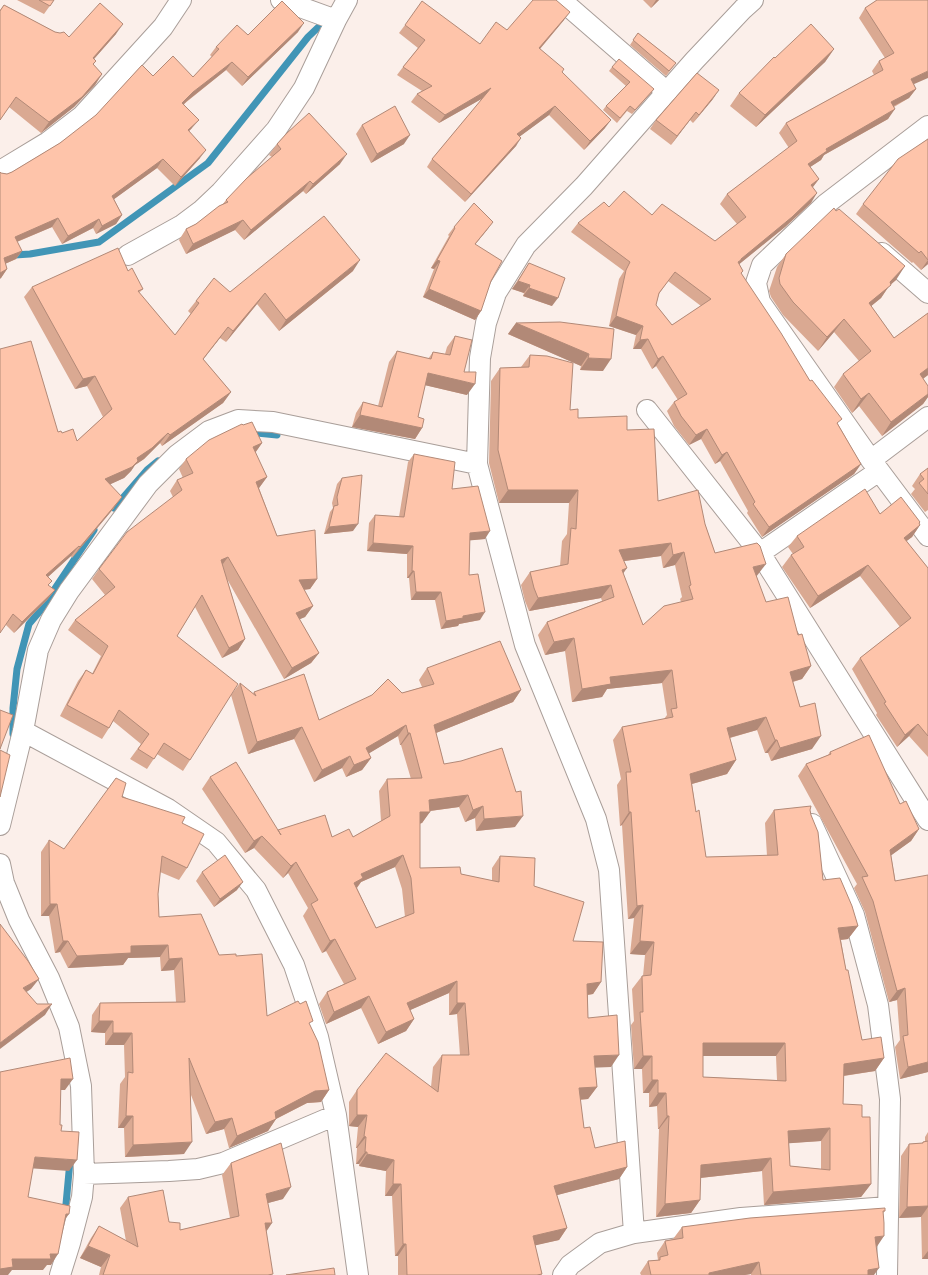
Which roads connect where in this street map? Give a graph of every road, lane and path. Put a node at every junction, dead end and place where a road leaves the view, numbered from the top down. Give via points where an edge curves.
1 (181, 0) edge
2 (281, 0) edge
3 (347, 0) edge
4 (561, 0) edge
5 (753, 0) edge
6 (336, 20) junction
7 (667, 92) junction
8 (928, 126) edge
9 (0, 171) edge
10 (868, 241) edge
11 (128, 255) dead end
12 (928, 293) edge
13 (647, 410) dead end
14 (928, 417) edge
15 (477, 464) junction
16 (875, 466) junction
17 (928, 536) edge
18 (760, 553) junction
19 (23, 731) junction
20 (928, 820) edge
21 (812, 824) edge
22 (0, 825) edge
23 (0, 864) edge
24 (336, 1115) junction
25 (84, 1174) junction
26 (888, 1207) junction
27 (634, 1233) junction
28 (60, 1275) edge
29 (358, 1275) edge
30 (563, 1275) edge
31 (887, 1275) edge

1 - 9 street via 163,27 82,116 48,142
2 - 6 street
3 - 6 street
4 - 7 street
5 - 7 street
6 - 11 street via 304,88 276,130 202,210 182,225
7 - 15 street via 584,186 526,245 496,293 486,323 480,358
8 - 16 street via 832,209 762,265 756,283 760,302
10 - 12 street
13 - 18 street
14 - 16 street
15 - 19 street via 273,422 238,420 208,431 177,455 148,484 65,596 38,650
15 - 27 street via 525,645 596,819 609,870
16 - 17 street
16 - 18 street
18 - 20 street
19 - 22 street
19 - 24 street via 168,809 216,842 256,890 294,965 318,1037
21 - 26 street via 854,915 878,1005 890,1099
23 - 25 street via 19,920 49,978 69,1027 81,1086
24 - 25 street via 216,1165 169,1171
24 - 29 street
25 - 28 street via 82,1197
26 - 27 street via 741,1218
26 - 31 street
27 - 30 street via 600,1243 570,1265

